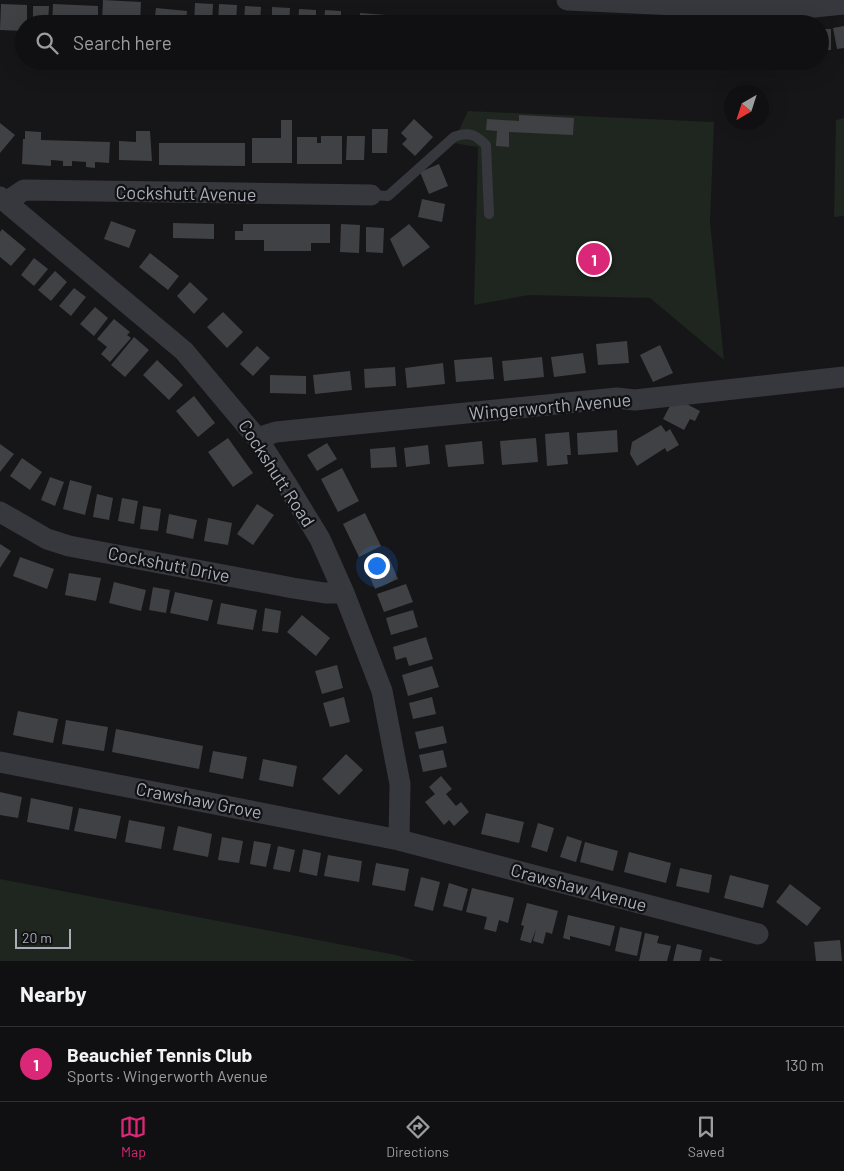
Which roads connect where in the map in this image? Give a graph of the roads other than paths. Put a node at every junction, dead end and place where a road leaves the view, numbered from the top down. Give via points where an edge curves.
1 (567, 0) edge
2 (844, 4) edge
3 (370, 195) joint
4 (3, 200) edge
5 (490, 214) dead end
6 (844, 377) edge
7 (257, 438) junction
8 (0, 512) edge
9 (344, 592) junction
10 (0, 762) edge
11 (399, 840) junction
12 (758, 934) dead end

1 - 2 street via 786,10
3 - 4 street, Cockshutt Avenue via 24,190
3 - 5 lane via 388,196 454,136 464,133 476,135 486,145
4 - 7 street, Cockshutt Road via 184,350
6 - 7 street, Wingerworth Avenue via 635,400 617,398 276,432
7 - 9 street, Cockshutt Road via 320,539
8 - 9 street, Cockshutt Drive via 47,539 69,546 292,588
9 - 11 street, Cockshutt Road via 382,691 400,784
10 - 11 street, Crawshaw Grove
11 - 12 street, Crawshaw Avenue

